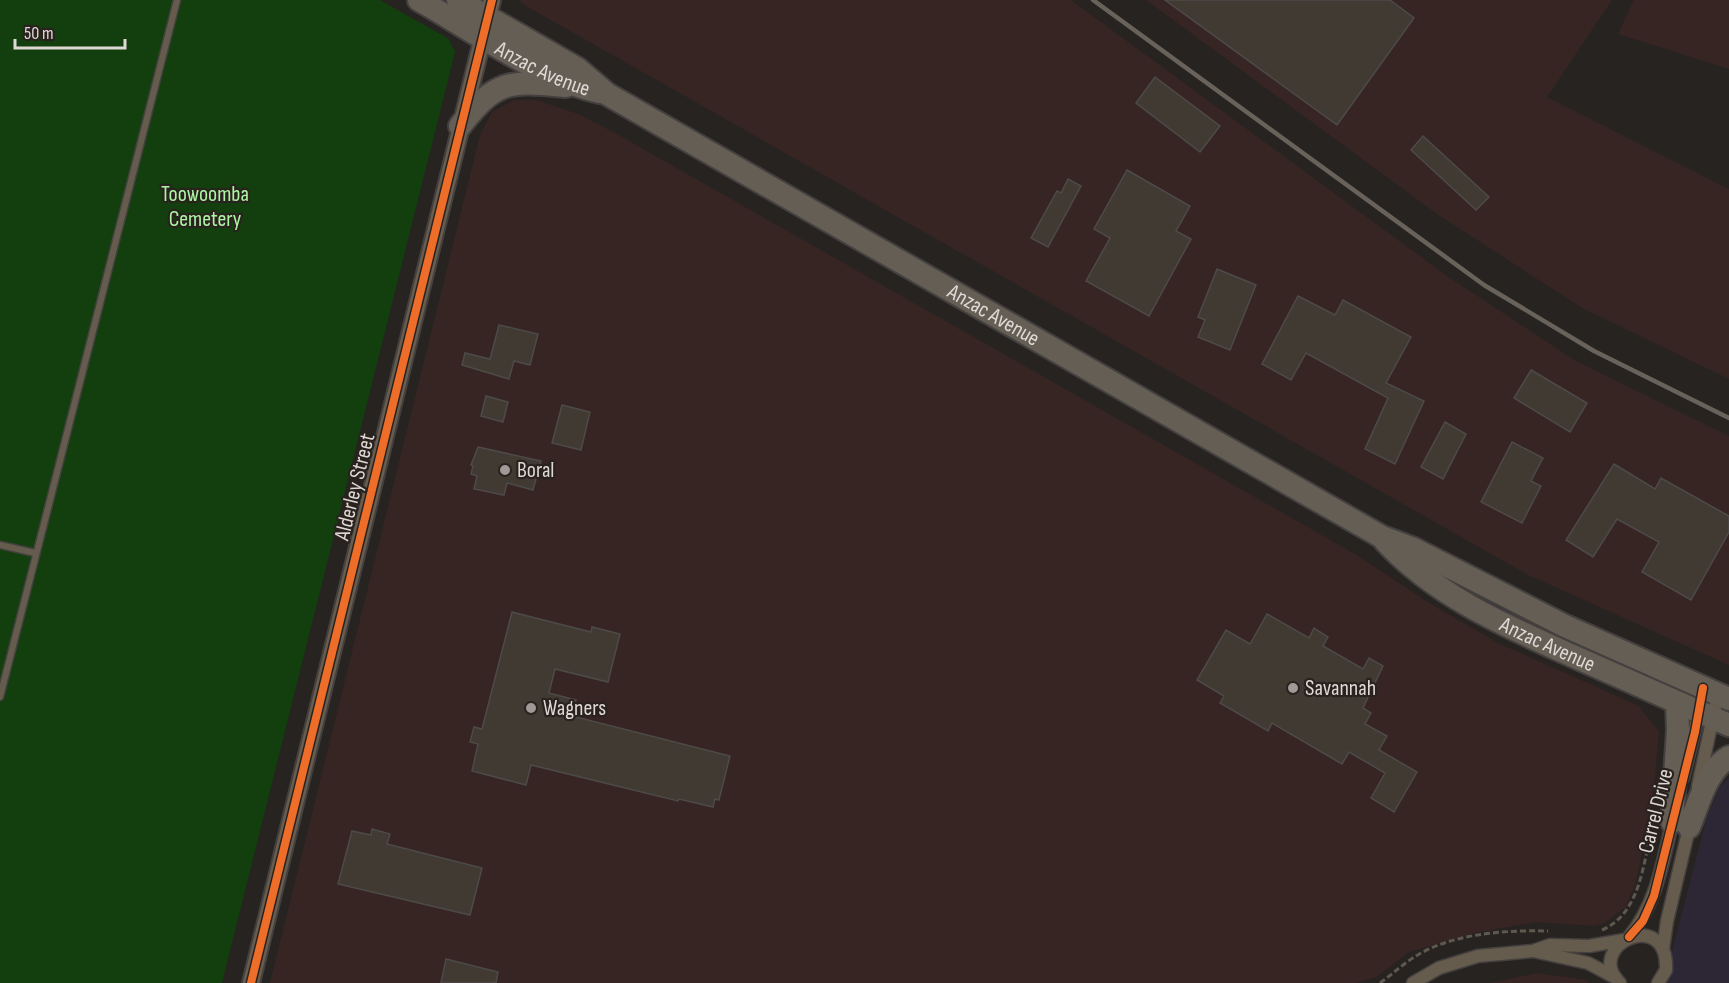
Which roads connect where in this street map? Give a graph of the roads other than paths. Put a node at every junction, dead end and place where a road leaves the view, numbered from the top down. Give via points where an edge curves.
1 (177, 0) edge
2 (420, 0) edge
3 (458, 0) edge
4 (488, 17) edge
5 (579, 88) junction
6 (607, 94) junction
7 (460, 126) junction
8 (1382, 537) junction
9 (0, 545) edge
10 (35, 553) junction
11 (1717, 694) edge
12 (0, 697) edge
13 (1677, 703) junction
14 (1713, 718) edge
15 (1729, 757) edge
16 (1672, 823) junction
17 (1627, 938) junction
18 (1663, 949) junction
19 (1533, 951) junction
20 (1617, 981) edge
21 (251, 983) edge
22 (1413, 983) edge
23 (1658, 983) edge

1 - 10 lane
2 - 4 highway, Anzac Avenue
3 - 4 highway, Anzac Avenue
4 - 5 highway, Anzac Avenue
4 - 6 highway, Anzac Avenue via 578,69
4 - 7 street, Alderley Street
5 - 6 highway, Anzac Avenue
5 - 7 highway via 507,85 482,98
6 - 8 highway, Anzac Avenue
7 - 21 street, Alderley Street
8 - 11 highway, Anzac Avenue
8 - 13 highway, Anzac Avenue via 1406,564 1462,602 1508,627
9 - 10 lane
10 - 12 lane
11 - 14 street, Carrel Drive
13 - 14 highway, Anzac Avenue
13 - 16 highway
14 - 16 street, Carrel Drive
14 - 16 street, Carrel Drive
15 - 16 highway
16 - 17 street, Carrel Drive via 1650,905 1643,921
16 - 18 street, Carrel Drive
17 - 18 street via 1648,937
17 - 19 street via 1589,946 1550,945
17 - 20 street, Carrel Drive via 1616,947 1612,957 1611,968
18 - 23 street, Carrel Drive via 1666,970
19 - 20 street via 1588,963
19 - 22 street via 1457,961

